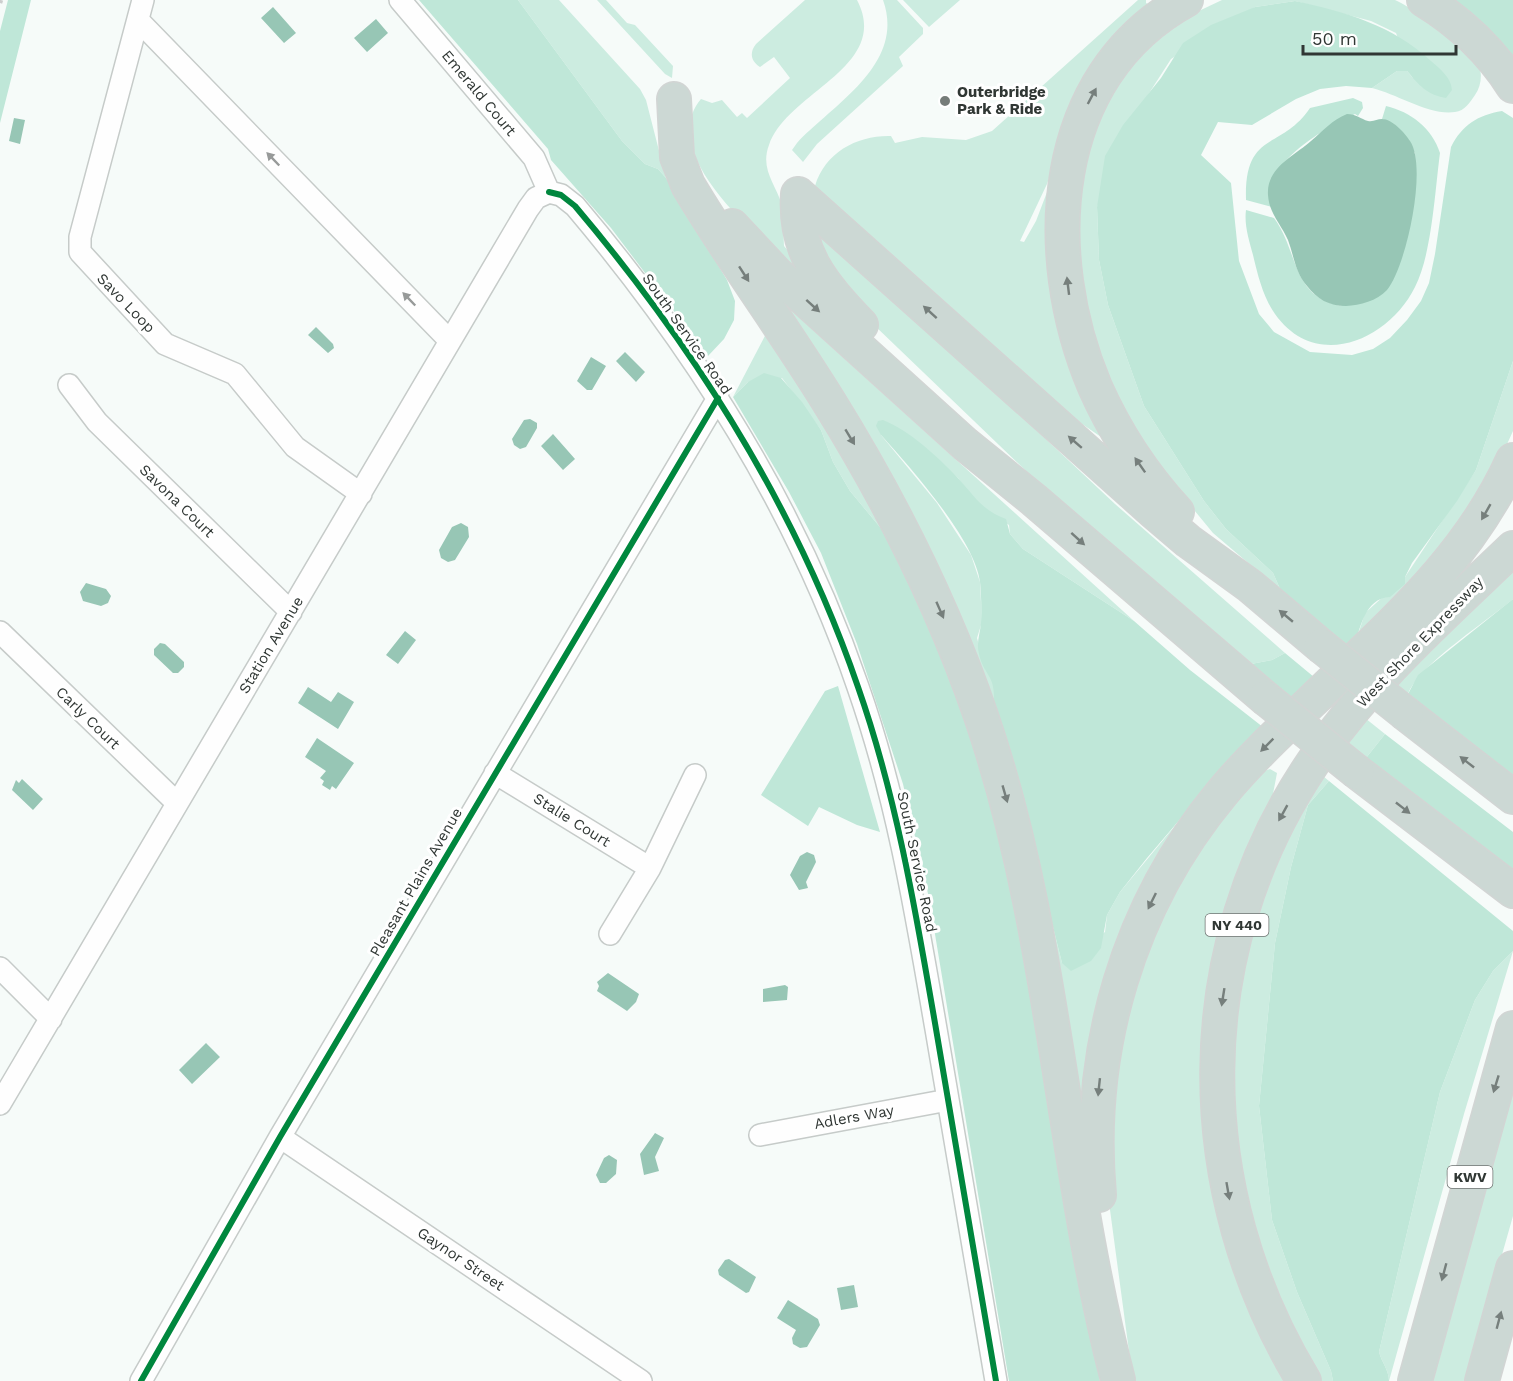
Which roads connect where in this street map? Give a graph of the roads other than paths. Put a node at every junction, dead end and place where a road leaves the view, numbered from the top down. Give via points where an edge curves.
1 (400, 0) edge
2 (1186, 0) edge
3 (1424, 0) edge
4 (141, 10) edge
5 (1513, 86) edge
6 (549, 192) junction
7 (450, 341) junction
8 (69, 385) dead end
9 (718, 398) junction
10 (1513, 460) edge
11 (361, 494) junction
12 (1034, 500) junction
13 (1513, 548) edge
14 (1250, 586) junction
15 (291, 612) junction
16 (0, 632) edge
17 (495, 772) junction
18 (695, 776) dead end
19 (1513, 797) edge
20 (177, 804) junction
21 (650, 868) junction
22 (1510, 889) edge
23 (610, 934) dead end
24 (0, 968) edge
25 (51, 1019) junction
26 (1513, 1028) edge
27 (948, 1100) junction
28 (0, 1104) edge
29 (760, 1135) dead end
30 (280, 1137) junction
31 (1513, 1268) edge
32 (1483, 1377) edge
33 (141, 1381) edge
34 (641, 1381) edge
35 (996, 1381) edge
36 (1118, 1381) edge
37 (1304, 1381) edge
38 (1415, 1381) edge

1 - 6 street, Emerald Court via 534,158
14 -> 2 highway via 1171,506 1117,429 1095,387 1079,342 1065,262 1062,228 1066,177 1082,117 1099,84 1124,51 1150,25
3 - 5 highway via 1473,37
7 -> 4 street, Savo Loop
4 - 11 street, Savo Loop via 80,237 80,252 165,344 235,374 295,447
6 - 7 street, Station Avenue via 536,198 528,210
6 - 9 street, South Service Road via 561,195 575,206 623,264
7 - 11 street, Station Avenue
8 - 15 street, Savona Court via 97,422
9 - 17 street, Pleasant Plains Avenue
9 - 27 street, South Service Road via 799,543 858,687 898,825
10 -> 36 highway via 1482,519 1434,582 1222,793 1178,852 1136,936 1108,1026 1096,1129 1098,1191
11 - 15 street, Station Avenue
14 -> 12 highway via 1145,504 798,194 803,247 820,279
12 -> 22 highway, bridge via 1265,698
12 - 36 highway via 965,444 739,235 702,186 675,114 677,157 688,185 828,400 891,508 943,617 981,717 1007,801 1026,883 1098,1303
13 -> 37 highway, West Shore Expressway / NY 440 via 1378,681 1312,763 1267,844 1234,935 1221,1006 1218,1057 1217,1100 1227,1185 1237,1232 1259,1296
19 -> 14 highway, bridge
15 - 20 street, Station Avenue
16 - 20 street, Carly Court
17 - 21 street, Stalie Court
17 - 30 street, Pleasant Plains Avenue
18 - 21 street
20 - 25 street, Station Avenue
21 - 23 street
24 - 25 street
25 - 28 street, Station Avenue
26 -> 38 highway, KWV
27 - 29 street, Adlers Way
27 - 35 street, South Service Road
30 - 33 street, Pleasant Plains Avenue
30 - 34 street, Gaynor Street
32 -> 31 highway

